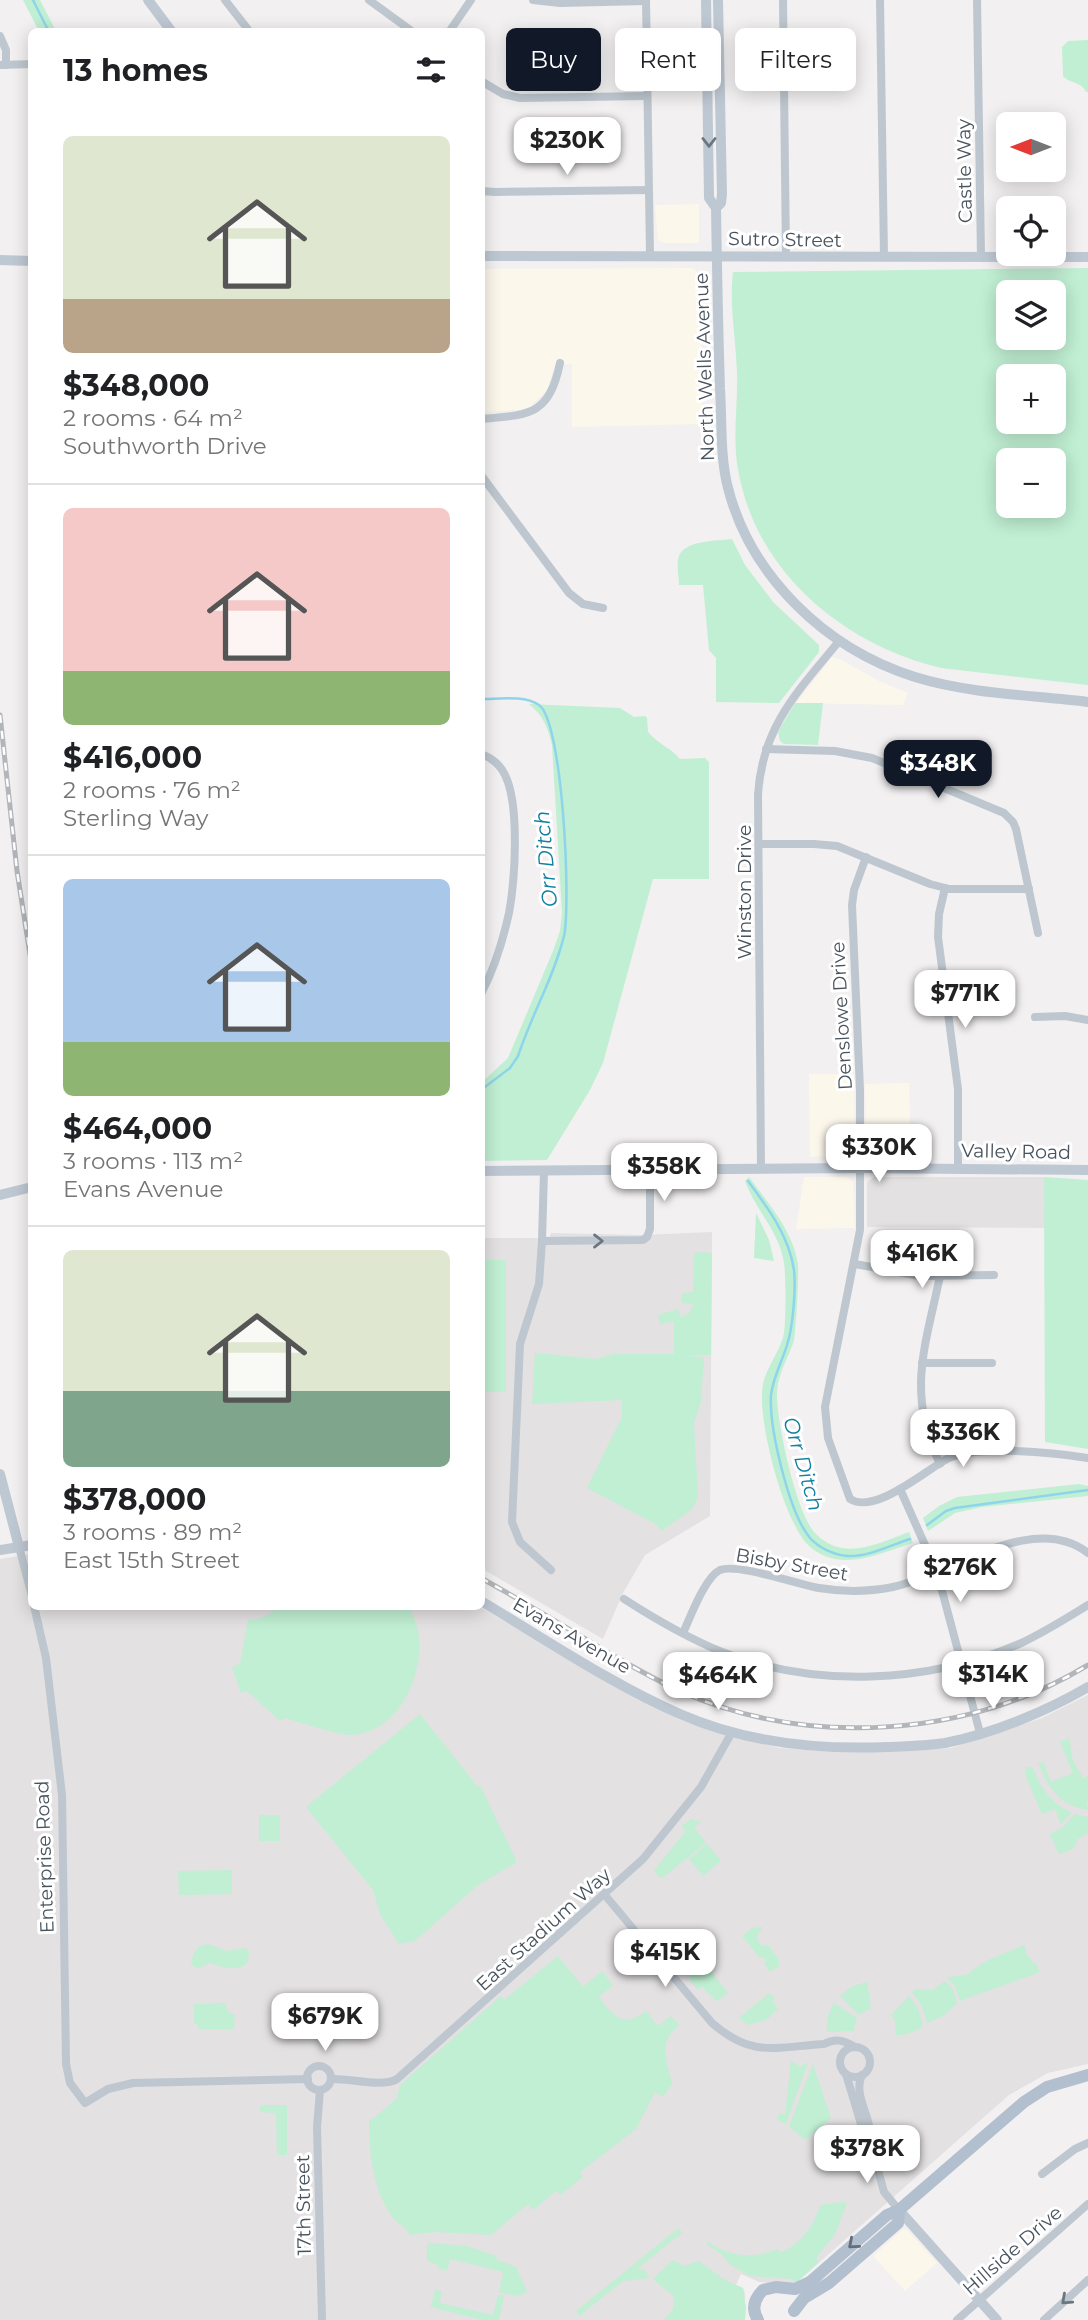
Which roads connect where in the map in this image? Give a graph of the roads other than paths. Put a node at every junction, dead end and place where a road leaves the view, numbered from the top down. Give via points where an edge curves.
1 (148, 0) edge
2 (225, 0) edge
3 (369, 0) edge
4 (471, 0) edge
5 (533, 0) edge
6 (706, 0) edge
7 (718, 0) edge
8 (783, 0) edge
9 (880, 0) edge
10 (977, 0) edge
11 (646, 1) edge
12 (169, 28) edge
13 (247, 28) edge
14 (408, 28) edge
15 (452, 28) edge
16 (0, 36) edge
17 (28, 64) edge
18 (3, 65) edge
19 (485, 83) edge
20 (648, 96) junction
21 (649, 190) junction
22 (485, 191) edge
23 (716, 208) junction
24 (717, 255) junction
25 (485, 256) edge
26 (650, 256) junction
27 (786, 257) junction
28 (884, 257) junction
29 (981, 257) junction
30 (1088, 257) edge
31 (0, 260) edge
32 (28, 261) edge
33 (560, 363) dead end
34 (485, 419) edge
35 (485, 480) edge
36 (603, 608) dead end
37 (840, 640) junction
38 (1088, 702) edge
39 (766, 749) junction
40 (485, 757) edge
41 (759, 844) junction
42 (866, 857) junction
43 (945, 888) junction
44 (1029, 889) junction
45 (1038, 933) dead end
46 (485, 984) edge
47 (1035, 1017) dead end
48 (1088, 1020) edge
49 (861, 1168) junction
50 (958, 1168) junction
51 (761, 1169) junction
52 (650, 1170) junction
53 (1088, 1170) edge
54 (485, 1171) edge
55 (544, 1171) junction
56 (28, 1188) edge
57 (0, 1195) edge
58 (542, 1241) junction
59 (855, 1264) junction
60 (993, 1275) dead end
61 (940, 1276) junction
62 (922, 1363) junction
63 (992, 1363) dead end
64 (1088, 1458) edge
65 (940, 1464) junction
66 (0, 1474) edge
67 (900, 1489) junction
68 (28, 1546) edge
69 (19, 1547) junction
70 (0, 1550) edge
71 (1088, 1553) edge
72 (551, 1570) dead end
73 (937, 1572) junction
74 (28, 1581) edge
75 (624, 1599) dead end
76 (485, 1603) edge
77 (1088, 1605) edge
78 (35, 1610) edge
79 (683, 1633) junction
80 (961, 1665) junction
81 (1088, 1687) edge
82 (732, 1732) junction
83 (980, 1732) junction
84 (604, 1894) junction
85 (824, 2044) junction
86 (855, 2047) junction
87 (840, 2059) junction
88 (846, 2074) junction
89 (862, 2075) junction
90 (1088, 2075) edge
91 (331, 2078) junction
92 (308, 2079) junction
93 (320, 2090) junction
94 (870, 2140) junction
95 (1088, 2143) edge
96 (1042, 2174) dead end
97 (1088, 2204) edge
98 (899, 2210) junction
99 (1088, 2280) edge
100 (783, 2289) junction
101 (979, 2300) junction
102 (792, 2316) edge
103 (756, 2318) edge
104 (322, 2320) edge
105 (957, 2320) edge
106 (997, 2320) edge
107 (1044, 2320) edge

1 - 12 street
2 - 13 street
3 - 14 street
4 - 15 street
5 - 11 street via 560,4
6 -> 23 street via 709,198
7 - 23 street via 722,194
8 - 27 street
9 - 28 street
10 - 29 street, Castle Way
11 - 20 street
16 - 18 street via 6,50
17 - 18 street
19 - 20 street via 520,98
20 - 21 street
21 - 22 street
21 - 26 street
23 - 24 street, North Wells Avenue
24 - 26 street, Sutro Street
24 - 27 street, Sutro Street
24 - 37 street, North Wells Avenue via 723,445 733,504 752,547 776,584
25 - 26 street, Sutro Street
27 - 28 street, Sutro Street
28 - 29 street, Sutro Street
29 - 30 street, Sutro Street
31 - 32 street
33 - 34 street via 555,387 533,411
35 - 36 street via 569,593 583,604
37 - 38 street, North Wells Avenue via 882,664 927,680
37 - 39 street, Winston Drive via 781,713
39 - 41 street, Winston Drive via 759,782
39 - 44 street via 835,751 872,758 1004,813 1016,829
40 - 46 street via 501,767 509,786 514,851 509,912
41 - 42 street via 827,845
41 - 51 street, Winston Drive
42 - 43 street
42 - 49 street, Denslowe Drive via 854,890 852,914
43 - 44 street
43 - 50 street via 938,937 958,1089
44 - 45 street
47 - 48 street
49 - 50 street, Valley Road
49 - 51 street, Valley Road
49 - 59 street, Denslowe Drive
50 - 53 street, Valley Road
51 - 52 street, Valley Road
52 - 55 street, Valley Road
58 -> 52 street via 643,1240 650,1229
54 - 55 street, Valley Road
55 - 58 street
56 - 57 street
58 - 72 street via 539,1283 520,1344 512,1522 520,1542
59 - 61 street
59 - 67 street, Denslowe Drive via 828,1383 828,1438 854,1502
60 - 61 street
61 - 62 street
62 - 63 street
62 - 65 street via 920,1407
64 - 65 street via 1045,1452 978,1452
65 - 67 street
66 - 69 street
67 - 73 street
68 - 69 street
69 - 70 street
69 - 74 street
71 - 73 street, Bisby Street via 1064,1540 1037,1539 1000,1547
73 - 79 street, Bisby Street via 895,1587 839,1591 723,1569 711,1577
73 - 80 street
75 - 79 street
76 - 82 street, Evans Avenue via 654,1702
77 - 80 street via 1050,1629
78 - 92 street, Enterprise Road via 46,1658 62,1795 70,2083 85,2103 108,2088 133,2083
79 - 80 street via 737,1657 801,1672 880,1677
80 - 83 street
81 - 83 street, Evans Avenue via 1036,1713
82 - 83 street, Evans Avenue via 786,1744 840,1748 926,1745
82 - 84 street, East Stadium Way via 688,1805 643,1859
84 - 85 street via 712,2023 729,2037 752,2048
84 - 91 street, East Stadium Way via 397,2079 381,2084
85 - 86 street via 841,2040
85 - 87 street via 832,2045
86 - 87 street via 844,2051
86 - 89 street via 869,2056
87 - 88 street
88 - 89 street
88 - 94 street via 864,2134
89 - 94 street via 859,2090
90 - 98 main road via 1036,2093
91 - 92 street via 328,2070 317,2066
91 - 93 street
92 - 93 street via 310,2086
93 - 104 street, 17th Street
94 - 98 street via 884,2192
95 - 96 street
97 - 101 street, Hillside Drive
98 -> 100 main road via 887,2215 810,2282
98 - 101 street
98 - 102 main road via 898,2223 829,2283 804,2298
99 -> 107 street
100 - 102 main road via 793,2300
100 - 103 main road via 763,2290 755,2302
101 - 105 street, Hillside Drive
101 - 106 street

